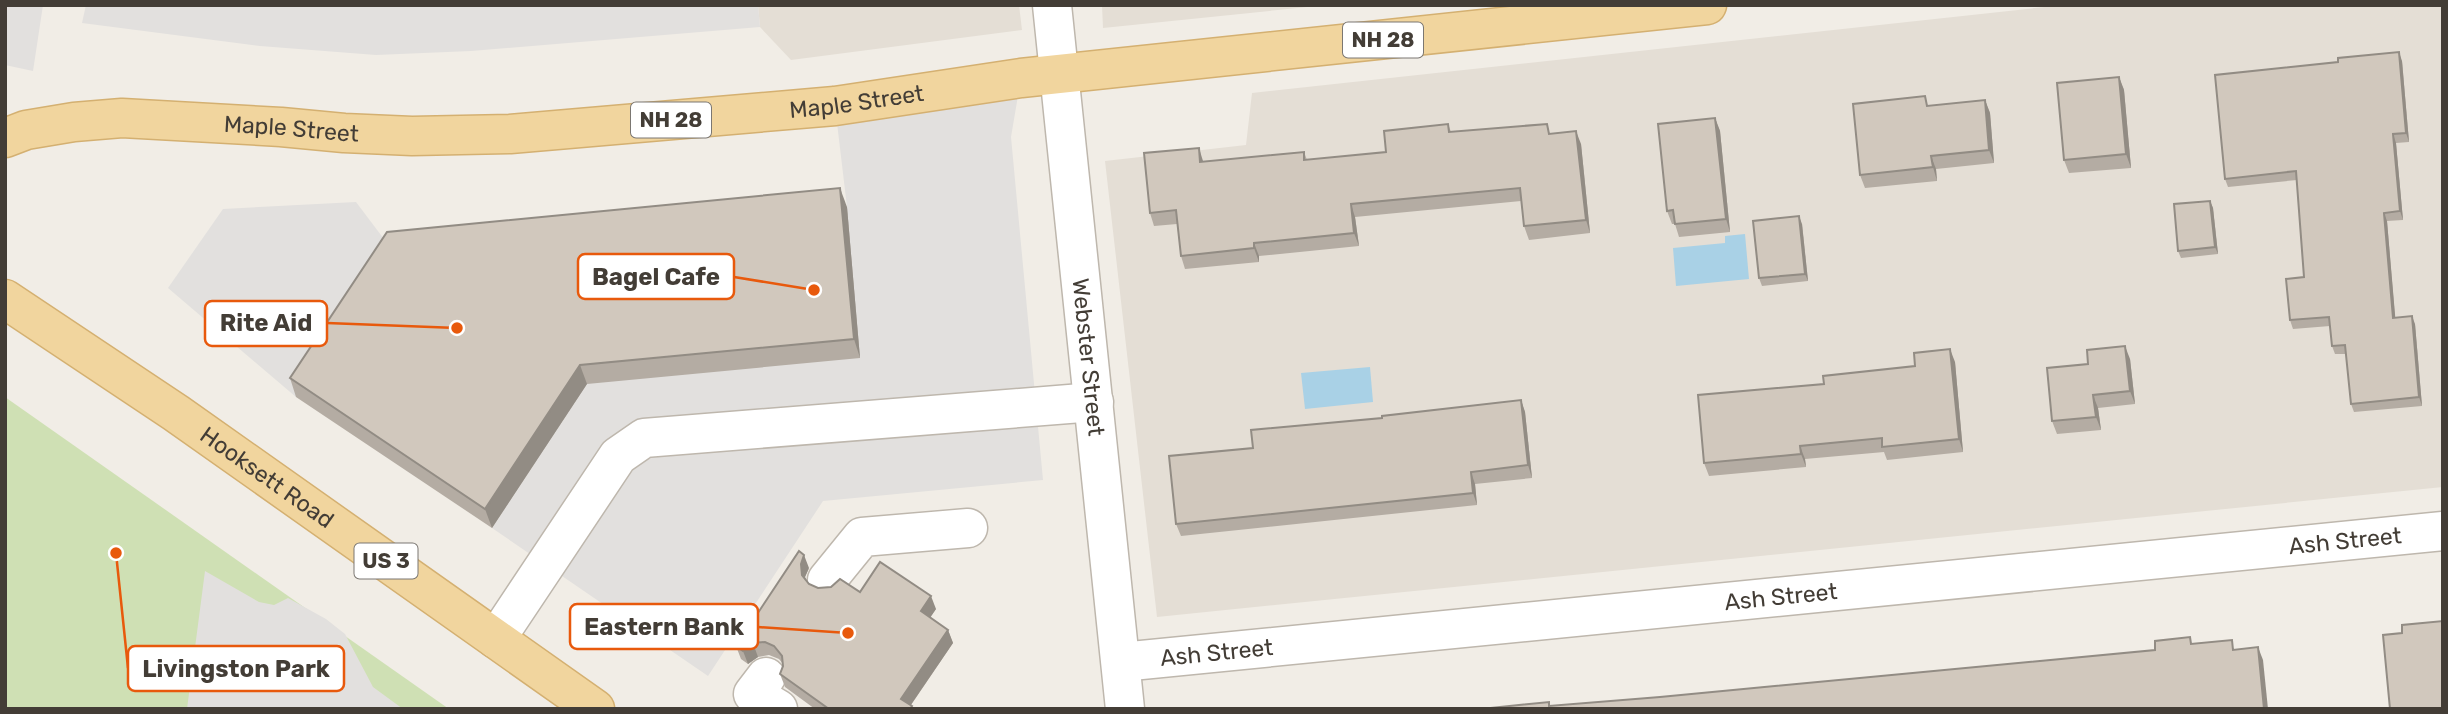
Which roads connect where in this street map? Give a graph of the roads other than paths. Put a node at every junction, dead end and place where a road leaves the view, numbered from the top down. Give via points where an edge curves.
1 (1052, 5) edge
2 (1707, 5) edge
3 (1059, 74) junction
4 (5, 138) edge
5 (5, 299) edge
6 (1094, 402) junction
7 (968, 528) dead end
8 (2443, 531) edge
9 (827, 580) dead end
10 (496, 639) junction
11 (1121, 662) junction
12 (595, 709) edge
13 (1125, 709) edge

1 - 3 street, Webster Street
2 - 3 main road, Maple Street / NH 28
3 - 4 main road, Maple Street / NH 28 via 835,106 510,134 344,133 122,118 26,130
3 - 6 street, Webster Street
5 - 10 main road, Hooksett Road / US 3 via 176,413
6 - 10 street via 644,438 618,456
6 - 11 street, Webster Street
7 - 9 street via 862,537
8 - 11 street, Ash Street
10 - 12 main road, Hooksett Road / US 3
11 - 13 street, Webster Street

